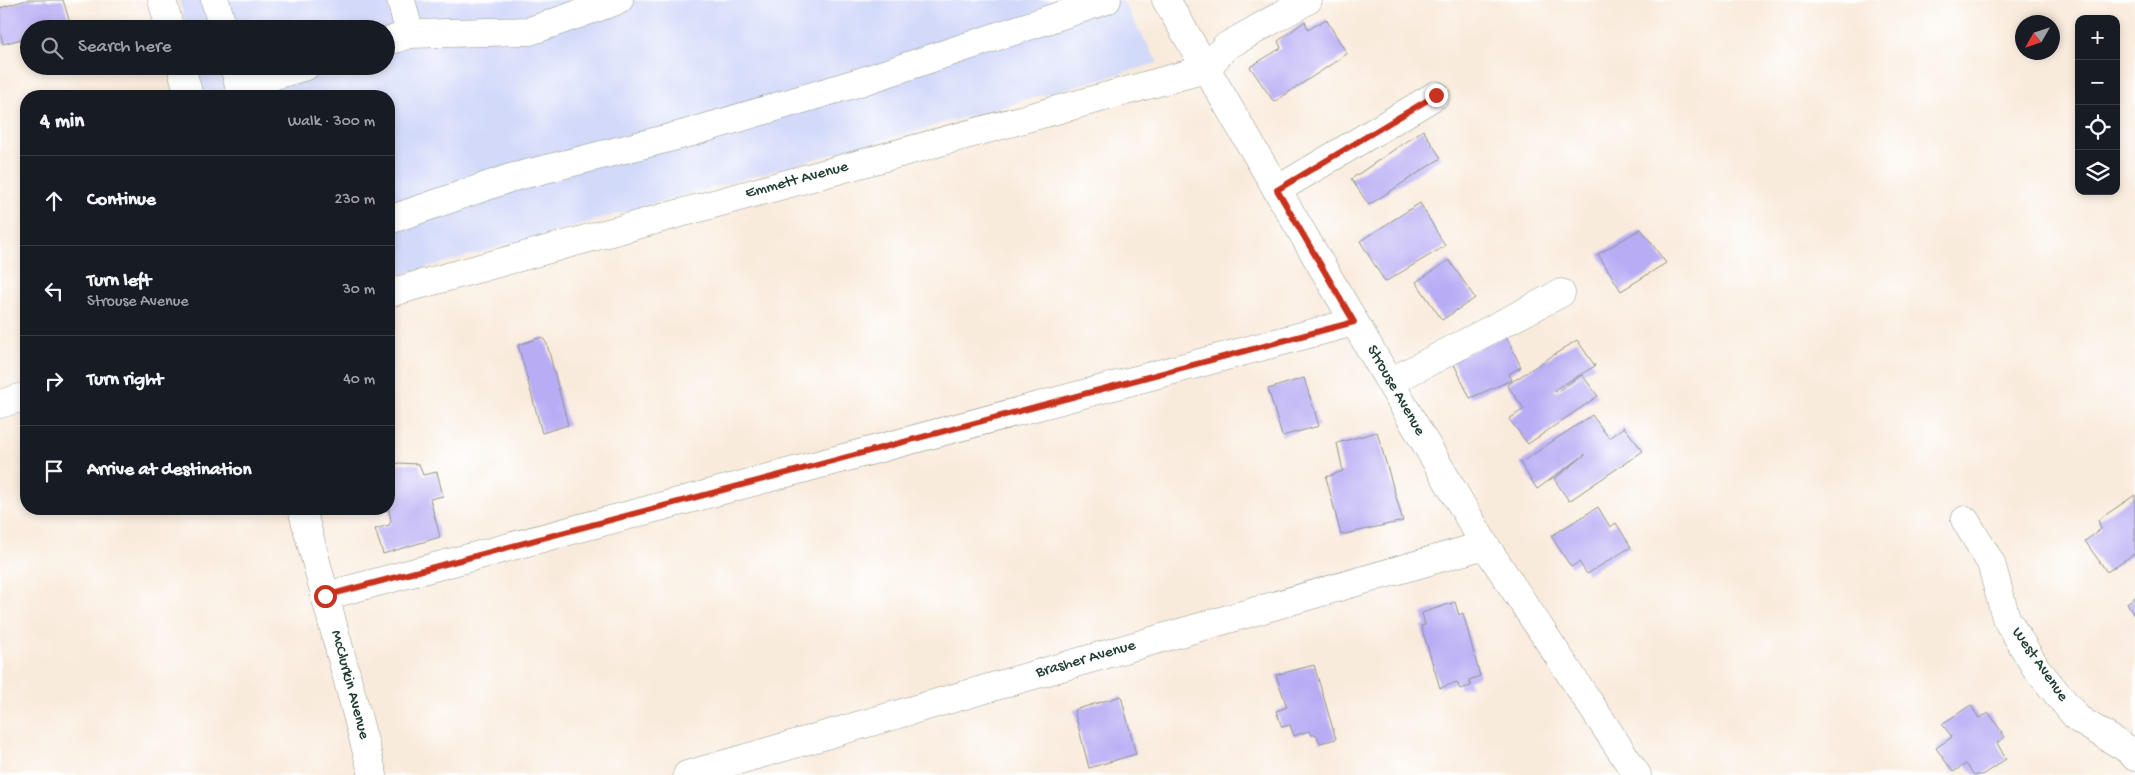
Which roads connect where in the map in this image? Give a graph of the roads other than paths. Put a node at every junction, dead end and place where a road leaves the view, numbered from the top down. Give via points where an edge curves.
1 (162, 0) edge
2 (215, 0) edge
3 (401, 0) edge
4 (619, 0) edge
5 (1107, 0) edge
6 (1166, 0) edge
7 (1308, 0) edge
8 (168, 20) edge
9 (221, 20) edge
10 (398, 38) edge
11 (1206, 69) junction
12 (183, 75) edge
13 (236, 75) edge
14 (276, 75) edge
15 (187, 90) edge
16 (1436, 95) dead end
17 (1277, 190) junction
18 (395, 218) edge
19 (395, 291) edge
20 (1561, 293) dead end
21 (1354, 322) junction
22 (1390, 382) junction
23 (304, 515) edge
24 (1965, 520) dead end
25 (1485, 545) junction
26 (325, 596) junction
27 (2135, 757) edge
28 (373, 775) edge
29 (687, 775) edge
30 (1637, 775) edge

1 - 8 street
2 - 9 street
3 - 10 street
4 - 10 street via 530,31
5 - 18 street via 860,82 684,134 510,178
6 - 11 street, Strouse Avenue
7 - 11 street via 1225,47
11 - 17 street, Strouse Avenue
11 - 19 street, Emmett Avenue
12 - 15 street
13 - 14 street via 239,86
16 - 17 street
17 - 21 street, Strouse Avenue
20 - 22 street
21 - 22 street, Strouse Avenue
21 - 26 street
22 - 25 street, Strouse Avenue
23 - 26 street, McClurkin Avenue
24 - 27 street, West Avenue via 1991,563 2006,618 2036,668 2078,719
25 - 29 street, Brasher Avenue
25 - 30 street, Strouse Avenue
26 - 28 street, McClurkin Avenue

